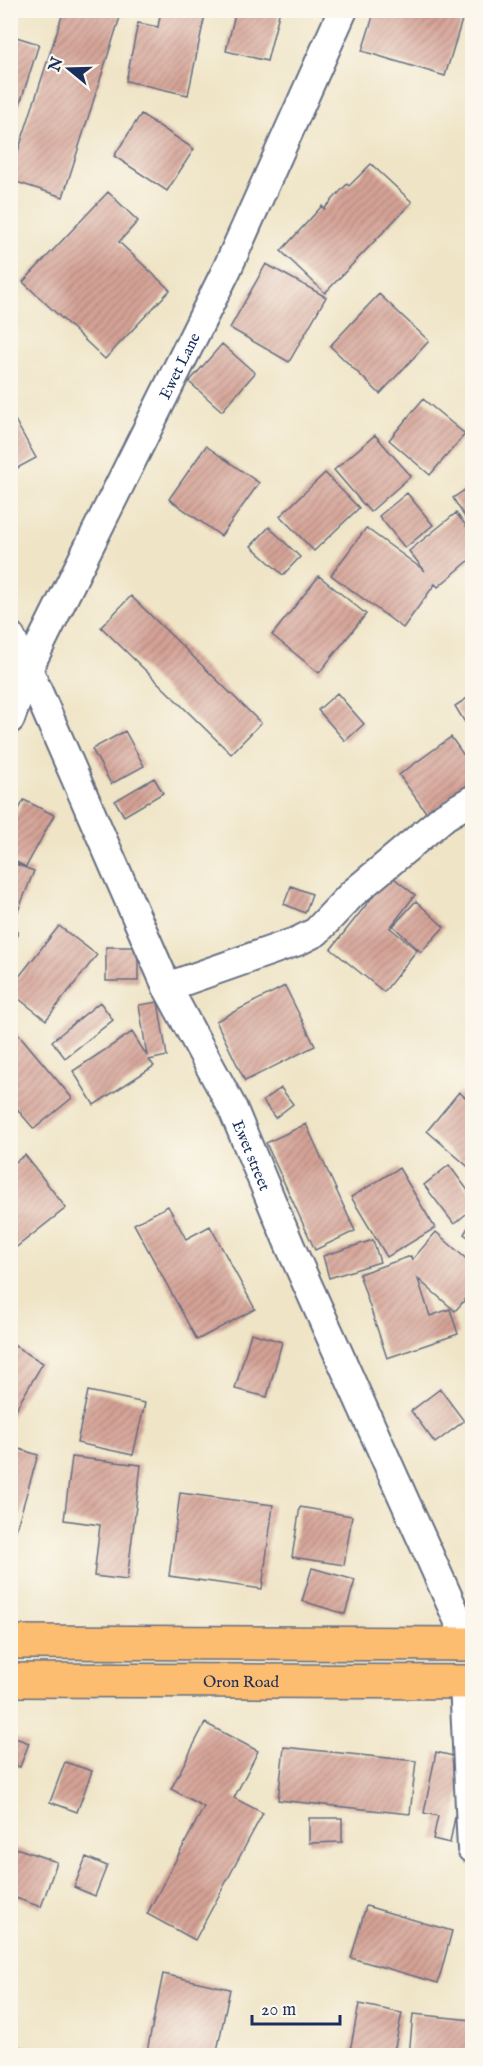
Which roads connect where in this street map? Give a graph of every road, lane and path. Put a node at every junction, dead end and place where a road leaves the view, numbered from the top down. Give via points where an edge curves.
1 (343, 10) edge
2 (10, 636) edge
3 (28, 669) junction
4 (10, 719) edge
5 (472, 800) edge
6 (167, 987) junction
7 (10, 1642) edge
8 (471, 1644) edge
9 (10, 1680) edge
10 (468, 1682) edge
11 (472, 1849) edge

1 - 3 street, Ewet Lane via 226,270
2 - 3 street, Ewet street
3 - 4 street, Ewet Lane
3 - 6 street, Ewet street
5 - 6 street via 411,844 352,894 316,932
6 - 8 street, Ewet street via 232,1107 290,1246
7 - 8 highway
9 - 10 highway, Oron Road
10 - 11 street

